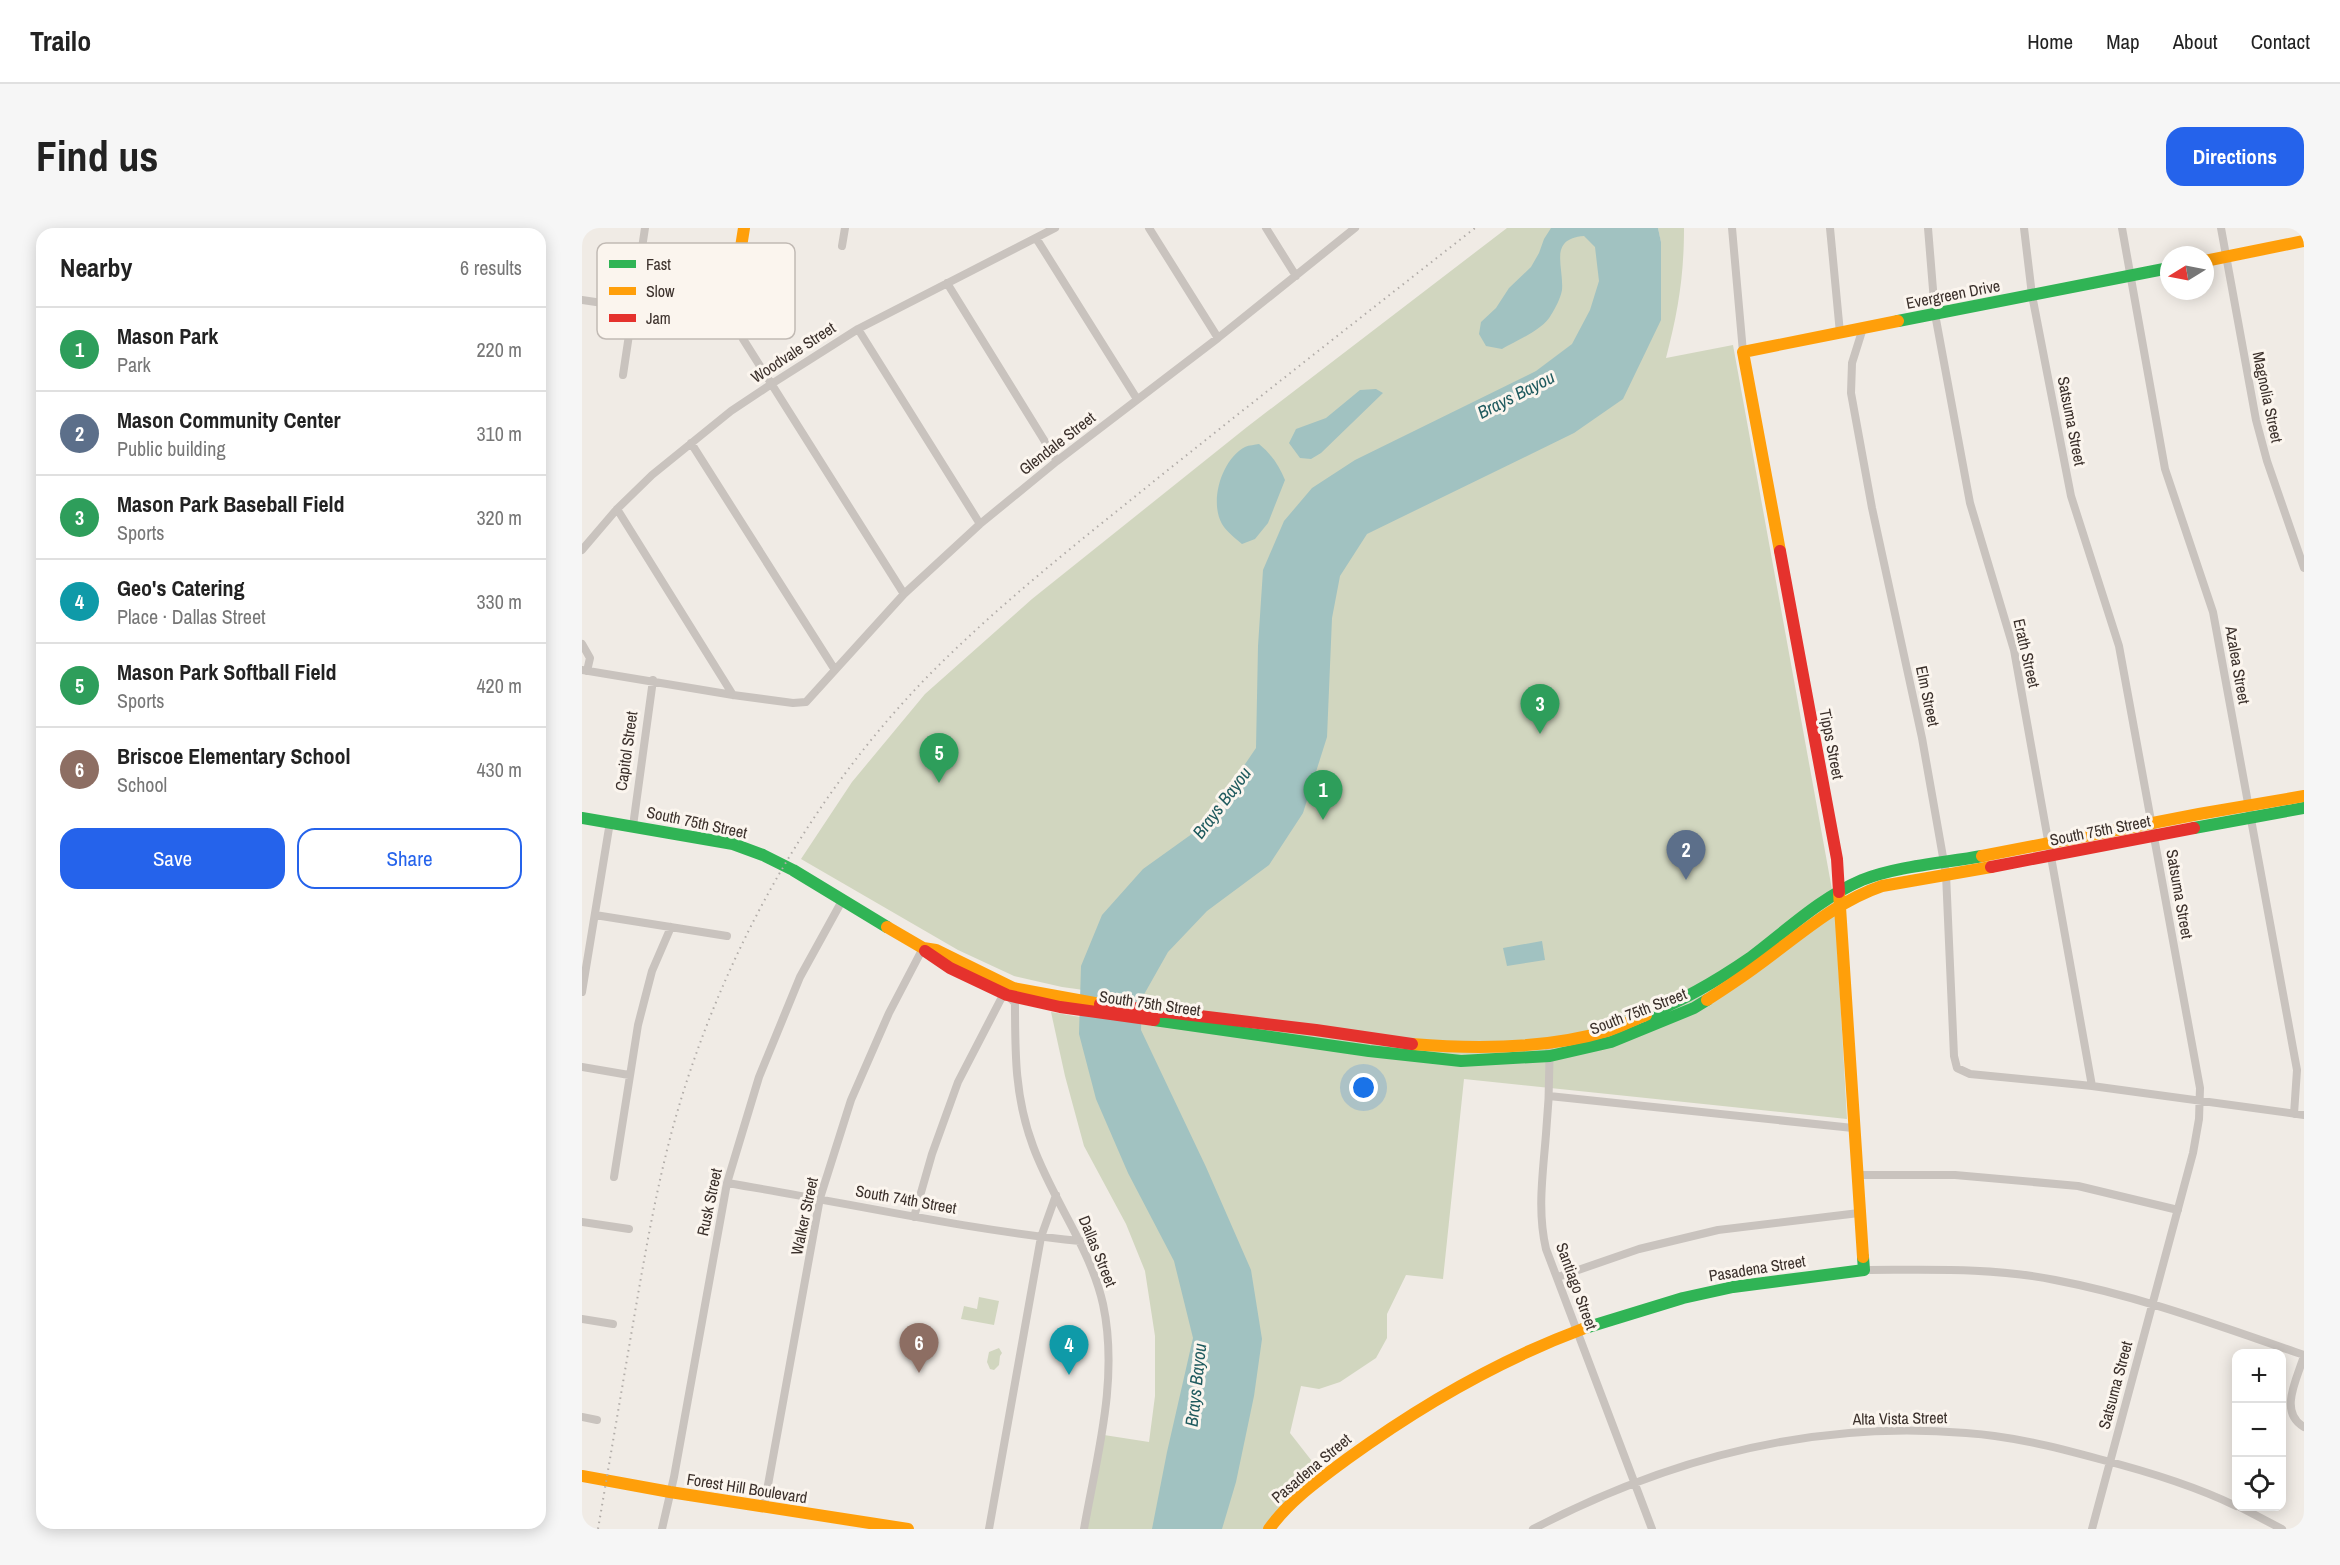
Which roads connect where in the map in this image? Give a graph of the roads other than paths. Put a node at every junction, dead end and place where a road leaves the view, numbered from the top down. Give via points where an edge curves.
1 (645, 228) edge
2 (744, 228) edge
3 (845, 228) edge
4 (1054, 228) edge
5 (1149, 228) edge
6 (1266, 228) edge
7 (1355, 228) edge
8 (1732, 228) edge
9 (1830, 228) edge
10 (1928, 228) edge
11 (2024, 228) edge
12 (2122, 228) edge
13 (2221, 228) edge
14 (1036, 238) junction
15 (2304, 241) edge
16 (643, 243) edge
17 (742, 243) edge
18 (842, 246) dead end
19 (2225, 257) junction
20 (2214, 259) edge
21 (2160, 270) edge
22 (1296, 276) junction
23 (2130, 276) junction
24 (947, 283) junction
25 (2032, 295) junction
26 (582, 300) edge
27 (597, 302) edge
28 (1935, 314) junction
29 (1863, 328) junction
30 (858, 329) junction
31 (1840, 333) junction
32 (1218, 338) junction
33 (628, 339) edge
34 (744, 339) dead end
35 (1743, 352) junction
36 (623, 375) dead end
37 (773, 383) junction
38 (1137, 399) junction
39 (691, 443) junction
40 (1057, 461) junction
41 (617, 508) junction
42 (980, 524) junction
43 (582, 550) edge
44 (2304, 568) edge
45 (904, 594) junction
46 (582, 644) edge
47 (585, 670) edge
48 (835, 670) junction
49 (653, 680) junction
50 (733, 695) junction
51 (2304, 796) edge
52 (2304, 808) edge
53 (2249, 812) junction
54 (582, 818) edge
55 (610, 822) junction
56 (633, 826) junction
57 (2153, 830) junction
58 (2050, 851) junction
59 (1945, 868) junction
60 (1840, 892) junction
61 (843, 899) junction
62 (1840, 907) junction
63 (595, 915) junction
64 (671, 927) junction
65 (727, 936) dead end
66 (923, 948) junction
67 (582, 992) edge
68 (1007, 995) junction
69 (1687, 996) junction
70 (1060, 1003) junction
71 (1694, 1008) junction
72 (1163, 1017) junction
73 (1550, 1042) junction
74 (1550, 1056) junction
75 (582, 1067) edge
76 (629, 1075) junction
77 (2092, 1086) junction
78 (1549, 1095) junction
79 (2200, 1100) junction
80 (2294, 1114) junction
81 (2304, 1115) edge
82 (1853, 1128) junction
83 (1857, 1174) junction
84 (614, 1177) dead end
85 (726, 1183) junction
86 (1056, 1195) junction
87 (820, 1198) junction
88 (2178, 1210) junction
89 (1859, 1213) junction
90 (914, 1217) junction
91 (582, 1222) edge
92 (629, 1229) dead end
93 (1041, 1237) junction
94 (1080, 1240) junction
95 (1864, 1270) junction
96 (1558, 1277) junction
97 (2152, 1303) junction
98 (582, 1319) edge
99 (613, 1324) dead end
100 (1578, 1332) junction
101 (2304, 1355) edge
102 (582, 1417) edge
103 (597, 1420) dead end
104 (2304, 1427) edge
105 (2110, 1461) junction
106 (582, 1476) edge
107 (1634, 1483) junction
108 (670, 1492) junction
109 (2232, 1504) edge
110 (764, 1507) junction
111 (2247, 1511) edge
112 (662, 1529) edge
113 (908, 1529) edge
114 (988, 1529) edge
115 (1084, 1529) edge
116 (1269, 1529) edge
117 (1533, 1529) edge
118 (1652, 1529) edge
119 (2092, 1529) edge
120 (2282, 1529) edge

1 - 16 street
2 - 17 main road
3 - 18 street
4 - 14 street, Woodvale Street
5 - 32 street
6 - 22 street
7 - 22 street, Glendale Street
8 - 35 street, Tipps Street
9 - 31 street
10 - 28 street, Erath Street
11 - 25 street, Satsuma Street
12 - 23 street, Azalea Street
13 - 19 street, Magnolia Street
14 - 24 street, Woodvale Street
14 - 38 street
15 - 19 main road
19 - 20 main road
19 - 44 street, Magnolia Street via 2256,420
21 - 23 main road, Evergreen Drive
22 - 32 street, Glendale Street
23 - 25 main road, Evergreen Drive
23 - 53 street, Azalea Street via 2165,470 2213,612
24 - 30 street, Woodvale Street
24 - 40 street
25 - 28 main road, Evergreen Drive
25 - 57 street, Satsuma Street via 2071,496 2119,646
26 - 27 street
28 - 29 main road, Evergreen Drive
28 - 58 street, Erath Street via 1970,502 2014,650
29 - 31 main road, Evergreen Drive
29 - 59 street, Elm Street via 1852,363 1851,393
30 - 37 street, Woodvale Street
30 - 42 street
31 - 35 main road, Evergreen Drive
32 - 38 street, Glendale Street
33 - 36 street
34 - 37 street
35 - 60 main road, Tipps Street
37 - 39 street, Woodvale Street
37 - 45 street
38 - 40 street, Glendale Street
39 - 41 street, Woodvale Street
39 - 48 street
40 - 42 street, Glendale Street
41 - 43 street, Woodvale Street
41 - 50 street
42 - 45 street, Glendale Street
45 - 48 street, Glendale Street
46 - 47 street via 590,658
47 - 49 street
48 - 50 street, Glendale Street via 806,702
49 - 50 street
49 - 56 street, Capitol Street
51 - 53 main road, South 75th Street
52 - 53 main road, South 75th Street
53 - 57 main road, South 75th Street
53 - 80 street, Azalea Street via 2297,1070
54 - 55 main road, South 75th Street
55 - 56 main road, South 75th Street
55 - 63 street
56 - 61 main road, South 75th Street via 733,844 763,855
57 - 58 main road, South 75th Street
57 - 79 street, Satsuma Street
58 - 59 main road, South 75th Street
58 - 77 street, Erath Street
59 - 60 main road, South 75th Street via 1879,874
59 - 62 main road, South 75th Street via 1865,892
59 - 77 street, Elm Street via 1957,1068 1970,1074
60 - 62 main road, Tipps Street
60 - 69 main road, South 75th Street via 1748,959
61 - 66 main road, South 75th Street
61 - 85 street, Rusk Street via 800,977 763,1067
62 - 71 main road, South 75th Street
62 - 82 main road, Tipps Street
63 - 64 street
63 - 67 street
64 - 65 street
64 - 76 street via 652,971
66 - 68 main road, South 75th Street via 934,959
66 - 70 main road, South 75th Street via 936,950 1012,988
66 - 87 street, Walker Street via 889,1012 851,1100
68 - 70 main road, South 75th Street
68 - 86 street, Dallas Street via 1015,1003 1015,1069 1022,1113
68 - 90 street via 958,1082
69 - 71 main road
69 - 73 main road, South 75th Street via 1607,1031
70 - 72 main road, South 75th Street
71 - 74 main road, South 75th Street via 1611,1042
72 - 73 main road, South 75th Street via 1462,1048
72 - 74 main road, South 75th Street via 1369,1051 1461,1061
73 - 74 street, Santiago Street
74 - 78 street, Santiago Street
75 - 76 street
76 - 84 street
77 - 79 street
78 - 82 street
78 - 96 street, Santiago Street via 1541,1222 1546,1249
79 - 80 street
79 - 88 street, Satsuma Street via 2193,1153
80 - 81 street
82 - 83 main road, Tipps Street
83 - 88 street via 1955,1175 2078,1186
83 - 89 main road, Tipps Street
85 - 87 street, South 74th Street
85 - 108 street, Rusk Street
86 - 93 street
86 - 94 street, Dallas Street
87 - 90 street, South 74th Street
87 - 110 street, Walker Street
88 - 97 street, Satsuma Street
89 - 95 main road, Tipps Street
89 - 96 street via 1718,1230 1639,1249
90 - 93 street, South 74th Street
91 - 92 street
93 - 94 street, South 74th Street
93 - 114 street
94 - 115 street, Dallas Street via 1103,1305 1109,1362 1109,1384
95 - 97 street, Pasadena Street via 1966,1270 2054,1279
95 - 100 main road, Pasadena Street via 1781,1279 1694,1295
96 - 100 street, Santiago Street
97 - 101 street, Pasadena Street
97 - 105 street, Satsuma Street
98 - 99 street
100 - 107 street, Santiago Street
100 - 116 main road, Pasadena Street via 1483,1372 1415,1411 1305,1491
101 - 104 street via 2290,1401 2295,1422
102 - 103 street
105 - 107 street, Alta Vista Street via 2042,1443 1966,1433 1874,1430 1794,1439 1719,1455
105 - 109 street, Alta Vista Street via 2188,1485
105 - 119 street, Satsuma Street
106 - 108 main road, Forest Hill Boulevard
107 - 117 street, Alta Vista Street via 1584,1502
107 - 118 street, Santiago Street
108 - 110 main road, Forest Hill Boulevard
108 - 112 street, Rusk Street
110 - 113 main road, Forest Hill Boulevard
111 - 120 street, Alta Vista Street

